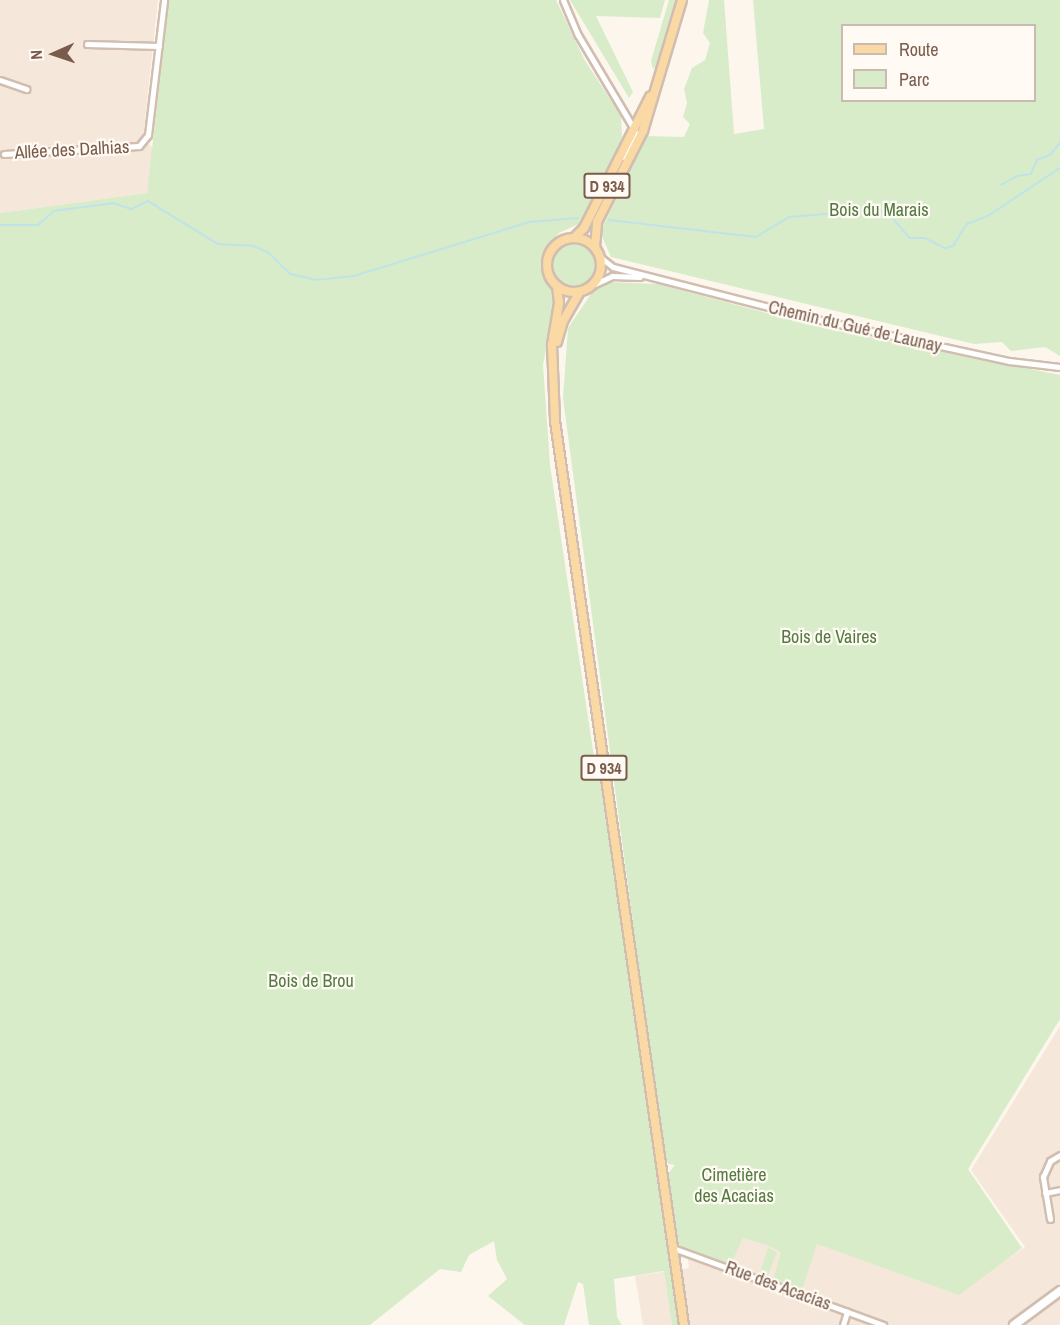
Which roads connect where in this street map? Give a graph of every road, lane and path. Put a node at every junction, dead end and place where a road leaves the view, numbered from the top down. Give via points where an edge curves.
1 (164, 0) edge
2 (563, 0) edge
3 (682, 0) edge
4 (87, 44) dead end
5 (159, 46) junction
6 (0, 80) edge
7 (658, 81) junction
8 (26, 89) dead end
9 (634, 129) junction
10 (4, 154) dead end
11 (620, 175) junction
12 (574, 238) junction
13 (595, 247) junction
14 (600, 257) junction
15 (651, 277) junction
16 (595, 284) junction
17 (557, 286) junction
18 (580, 292) junction
19 (1060, 368) edge
20 (552, 369) junction
21 (1060, 1155) edge
22 (1060, 1190) edge
23 (1045, 1193) junction
24 (1050, 1219) dead end
25 (673, 1248) junction
26 (1060, 1291) edge
27 (848, 1312) junction
28 (684, 1325) edge
29 (843, 1325) edge
30 (884, 1325) edge
31 (1014, 1325) edge

1 - 5 street
2 - 9 street via 578,36
3 - 7 main road, D 934
4 - 5 street
5 - 10 street, Allée des Dalhias via 148,135 139,146
6 - 8 street
7 - 9 main road, D 934
7 - 11 main road, D 934 via 643,131
9 - 11 street via 636,135
9 - 12 main road, D 934 via 584,228
11 - 13 main road, D 934 via 597,222
12 - 13 main road
12 - 17 main road via 558,244 548,259 550,278
13 - 14 main road
14 - 15 street, Chemin du Gué de Launay via 613,267
14 - 16 main road via 602,266
15 - 16 street, Chemin du Gué de Launay via 612,276
15 - 19 street, Chemin du Gué de Launay via 851,328
16 - 18 main road
17 - 18 main road
17 - 20 main road, D 934
18 - 20 main road, D 934 via 563,321
20 - 25 main road, D 934 via 556,433
21 - 23 street via 1044,1171
22 - 23 street
23 - 24 street
25 - 27 street, Rue des Acacias
25 - 28 main road, D 934
26 - 31 main road
27 - 29 street
27 - 30 street, Rue des Acacias

